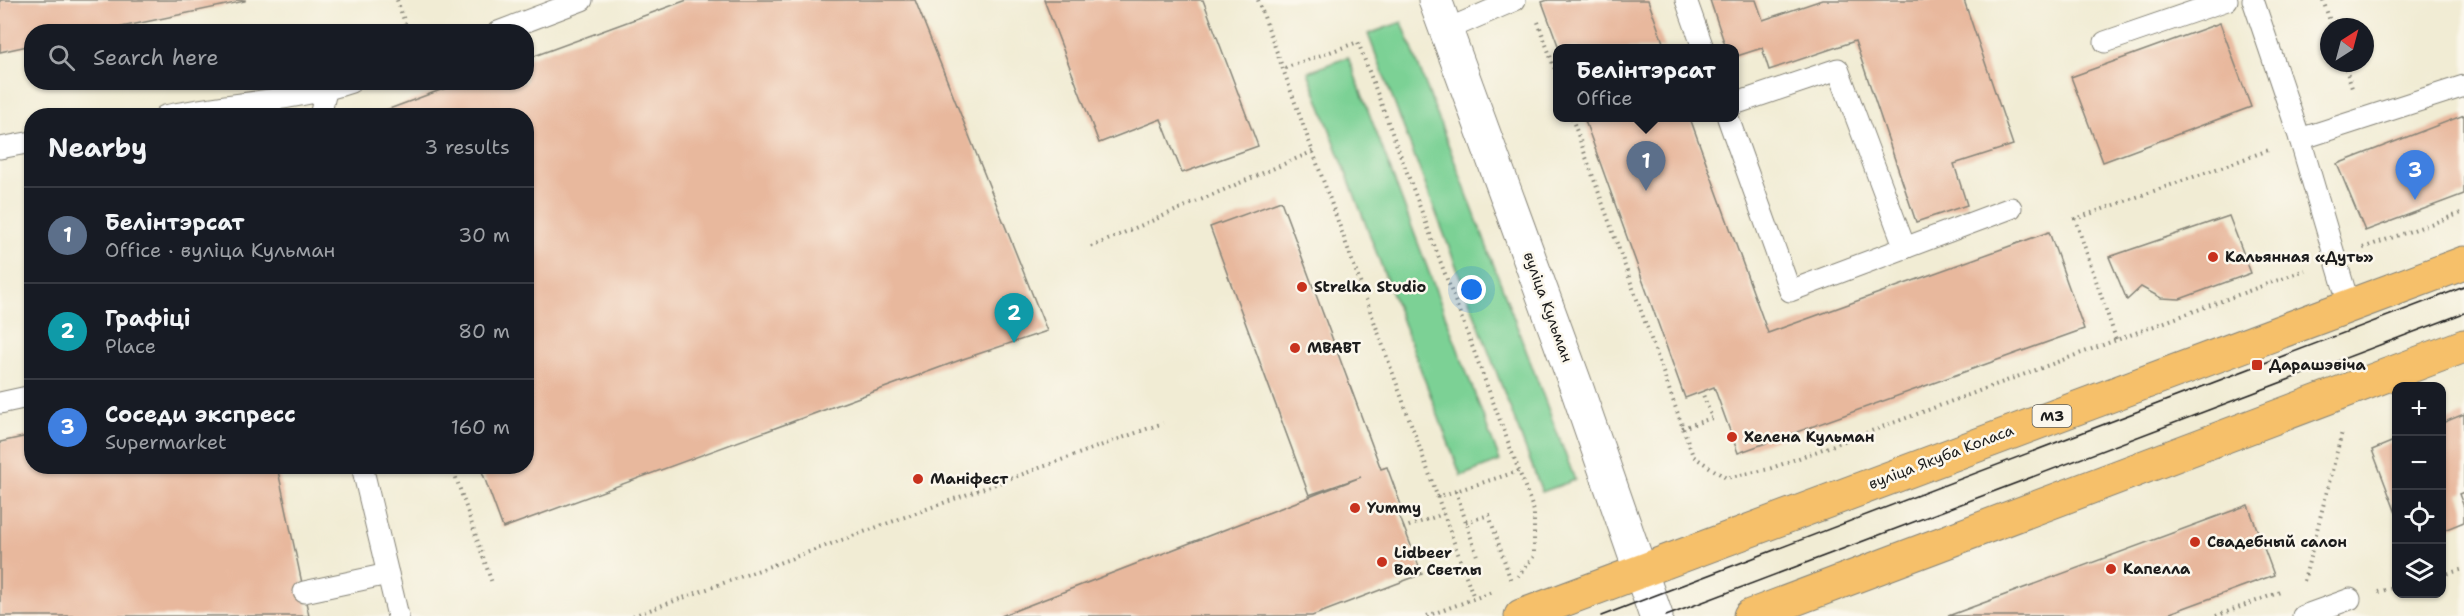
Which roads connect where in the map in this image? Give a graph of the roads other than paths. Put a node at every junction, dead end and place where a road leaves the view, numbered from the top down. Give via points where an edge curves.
1 (582, 0) edge
2 (1515, 0) edge
3 (1686, 0) edge
4 (2227, 0) edge
5 (2253, 0) edge
6 (1441, 15) edge
7 (519, 24) edge
8 (2105, 42) dead end
9 (1702, 44) edge
10 (2464, 86) edge
11 (326, 91) joint
12 (1739, 102) edge
13 (201, 108) edge
14 (322, 108) edge
15 (1730, 122) edge
16 (2300, 139) junction
17 (24, 144) edge
18 (0, 148) edge
19 (2011, 208) dead end
20 (1905, 248) junction
21 (2464, 263) edge
22 (2349, 305) junction
23 (2464, 346) edge
24 (24, 398) edge
25 (0, 403) edge
26 (364, 474) edge
27 (1641, 570) junction
28 (388, 574) junction
29 (304, 592) dead end
30 (2350, 599) dead end
31 (1783, 610) edge
32 (398, 616) edge
33 (1521, 616) edge
34 (1656, 616) edge
35 (1750, 616) edge
36 (2303, 616) edge

1 - 7 lane
2 - 6 lane
3 - 9 lane
4 - 8 lane
5 - 16 lane
6 - 27 street, вуліца Кульман
10 - 16 lane
11 - 13 lane
11 - 14 lane
12 - 20 lane via 1838,69
15 - 20 lane via 1790,291
16 - 22 lane
17 - 18 lane
19 - 20 lane
21 - 22 main road, вуліца Якуба Коласа / М3
22 - 27 main road, вуліца Якуба Коласа / М3
23 - 31 main road
24 - 25 lane
26 - 28 lane
27 - 33 main road, вуліца Якуба Коласа / М3
27 - 34 street, вуліца Кульман
28 - 29 lane
28 - 32 lane
30 - 36 lane
31 - 35 main road

